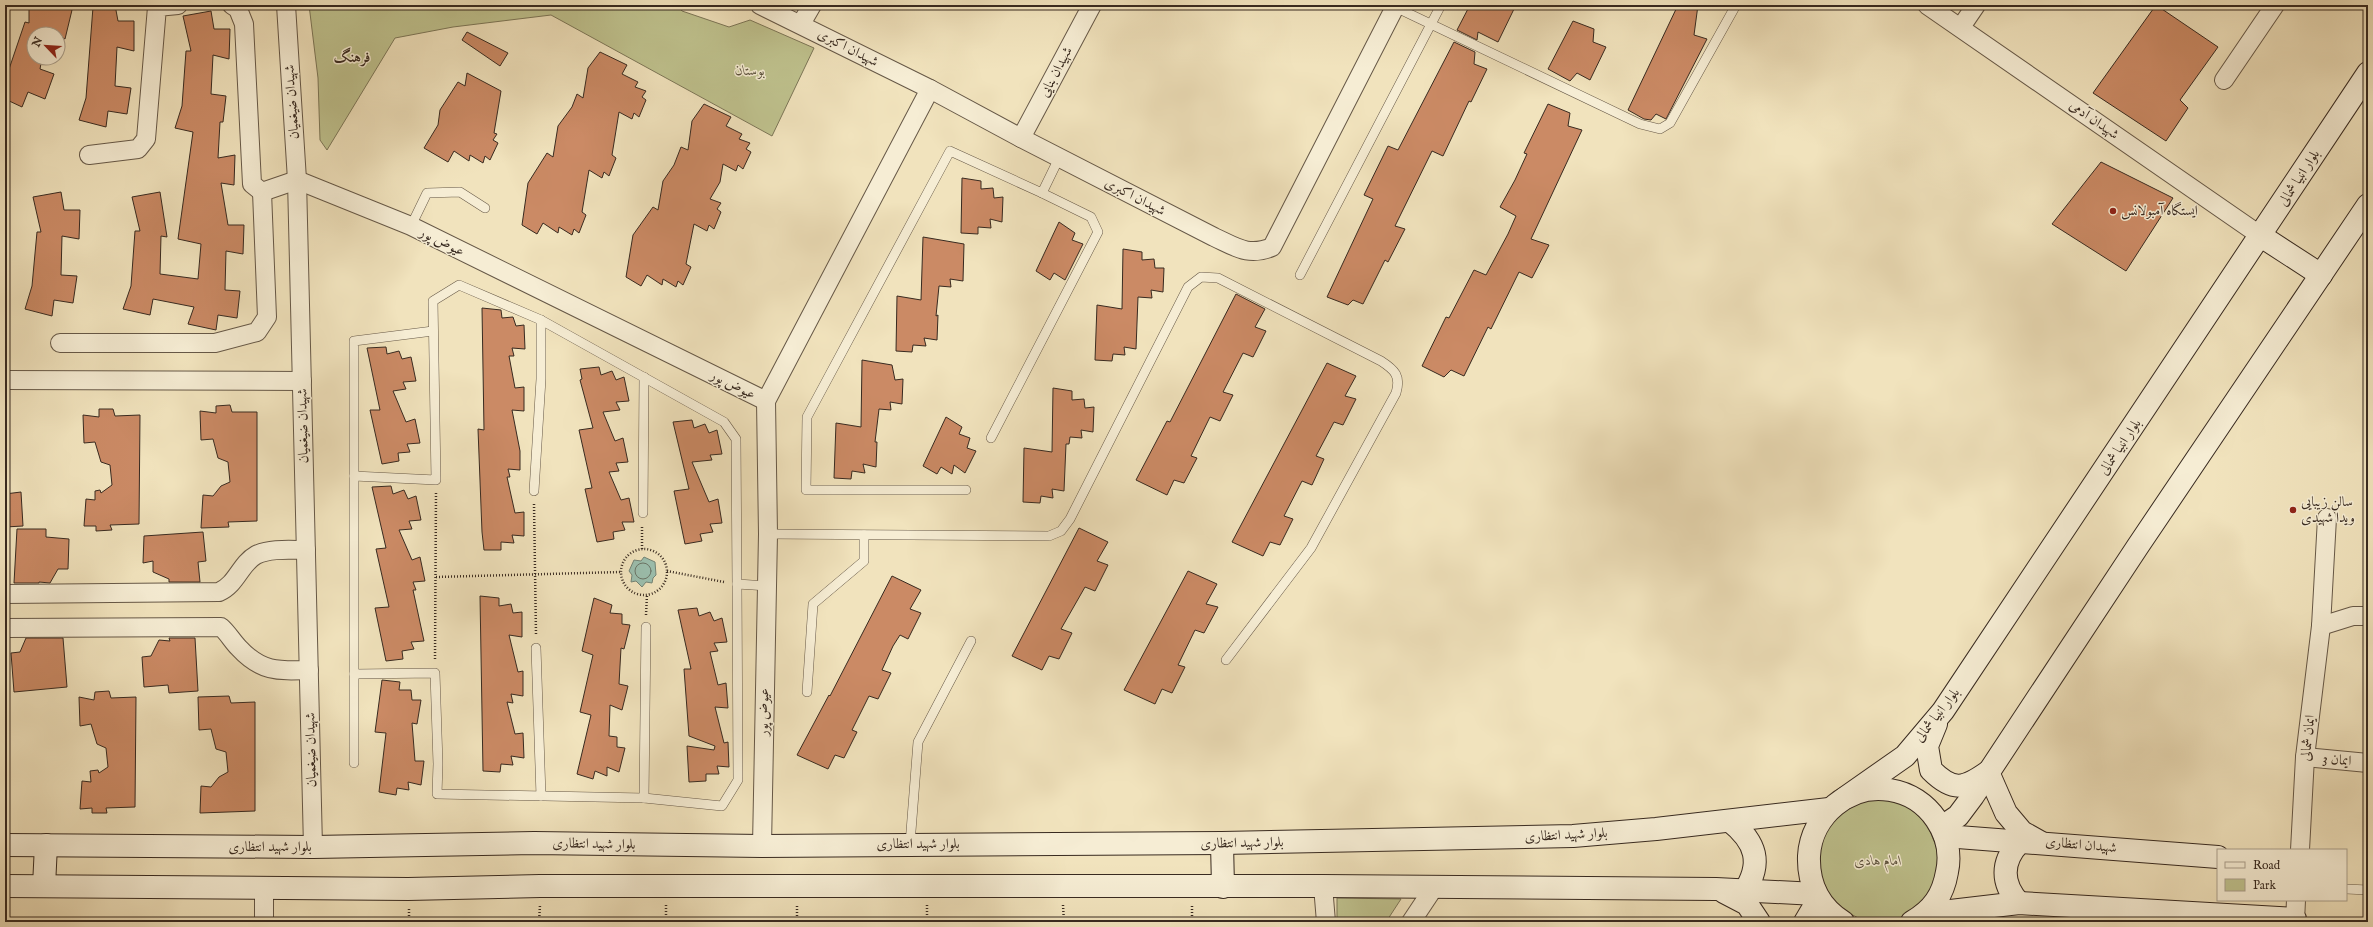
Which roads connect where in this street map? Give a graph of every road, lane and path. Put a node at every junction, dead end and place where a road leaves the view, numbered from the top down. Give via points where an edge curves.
1 (178, 5) edge
2 (232, 5) edge
3 (286, 5) edge
4 (760, 5) edge
5 (812, 5) edge
6 (1092, 5) edge
7 (1441, 5) edge
8 (1736, 5) edge
9 (1927, 5) edge
10 (1976, 5) edge
11 (2275, 5) edge
12 (156, 6) edge
13 (1395, 6) edge
14 (1431, 23) junction
15 (801, 24) junction
16 (1961, 27) junction
17 (2368, 73) edge
18 (2224, 80) dead end
19 (930, 88) junction
20 (1021, 138) junction
21 (89, 155) dead end
22 (1059, 158) junction
23 (297, 180) junction
24 (262, 192) junction
25 (1042, 194) junction
26 (2368, 205) edge
27 (485, 208) dead end
28 (411, 226) junction
29 (2261, 236) junction
30 (1300, 275) dead end
31 (2321, 276) junction
32 (541, 320) junction
33 (433, 331) junction
34 (60, 343) dead end
35 (644, 377) junction
36 (5, 380) edge
37 (302, 381) junction
38 (766, 402) junction
39 (991, 438) dead end
40 (354, 476) junction
41 (436, 480) junction
42 (966, 490) dead end
43 (534, 491) joint
44 (642, 513) joint
45 (2327, 518) dead end
46 (768, 534) junction
47 (864, 535) junction
48 (642, 549) junction
49 (306, 550) junction
50 (621, 572) junction
51 (667, 572) junction
52 (535, 574) junction
53 (436, 576) junction
54 (737, 584) junction
55 (767, 586) junction
56 (5, 594) edge
57 (647, 595) junction
58 (2368, 616) edge
59 (2321, 626) junction
60 (646, 627) joint
61 (5, 628) edge
62 (970, 641) dead end
63 (536, 648) joint
64 (1226, 660) dead end
65 (309, 670) junction
66 (435, 673) junction
67 (354, 674) junction
68 (807, 692) dead end
69 (1943, 711) junction
70 (2305, 757) junction
71 (354, 763) dead end
72 (2368, 763) edge
73 (1988, 772) junction
74 (541, 796) junction
75 (644, 798) junction
76 (1837, 803) junction
77 (1730, 821) junction
78 (1943, 832) junction
79 (2030, 842) junction
80 (1222, 843) junction
81 (910, 844) junction
82 (5, 845) edge
83 (46, 845) junction
84 (762, 846) junction
85 (313, 847) junction
86 (2300, 849) edge
87 (2217, 857) edge
88 (5, 886) edge
89 (44, 886) junction
90 (1324, 886) junction
91 (264, 887) junction
92 (1223, 887) junction
93 (1433, 889) junction
94 (1716, 889) junction
95 (2347, 889) edge
96 (2368, 890) edge
97 (1744, 892) junction
98 (1817, 897) junction
99 (2019, 903) junction
100 (2295, 914) edge
101 (1953, 916) edge
102 (1919, 918) edge
103 (264, 922) edge
104 (1326, 922) edge
105 (1411, 922) edge
106 (1759, 922) edge
107 (1805, 922) edge
108 (1843, 922) edge

1 - 12 street
2 - 24 street via 238,9 244,24 252,184
3 - 23 street, شهیدان ضیغمیان
4 - 15 street, شهیدان اکبری
5 - 15 street
6 - 20 street, شهیدان بنایی
7 - 14 lane
8 - 14 lane via 1670,123 1660,128 1640,124
9 - 16 street, شهیدان آدمی
10 - 16 street
11 - 18 street
12 - 21 street via 146,139 138,149
13 - 14 lane
13 - 22 street, شهیدان اکبری via 1272,247 1259,252 1246,251
14 - 30 lane
15 - 19 street, شهیدان اکبری
16 - 29 street, شهیدان آدمی
17 - 29 main road, بلوار انبیا شمالی
19 - 20 street, شهیدان اکبری
19 - 38 street
20 - 22 street, شهیدان اکبری
22 - 25 lane
23 - 24 street
23 - 28 street, عیوض پور
23 - 37 street, شهیدان ضیغمیان
24 - 34 street via 267,317 257,332 215,343
25 - 39 lane via 1091,217 1098,232
25 - 42 lane via 950,151 807,417 806,490
26 - 31 main road
27 - 28 lane via 460,192 427,193
28 - 38 street, عیوض پور
29 - 31 main road
29 - 69 main road, بلوار انبیا شمالی
31 - 73 main road via 2133,552
32 - 33 lane via 458,285 433,301
32 - 35 lane
32 - 43 lane via 541,379
33 - 40 lane via 354,341
33 - 41 lane
35 - 44 lane
35 - 54 lane via 724,422 736,439
36 - 37 street
37 - 49 street, شهیدان ضیغمیان
38 - 46 street, عیوض پور
40 - 41 lane
40 - 67 lane
41 - 53 path
43 - 52 path
44 - 48 path
45 - 59 street, ایمان شمالی
46 - 47 lane
46 - 55 street, عیوض پور
47 - 64 lane via 1049,536 1061,531 1070,519 1188,287 1201,278 1218,278 1381,362 1394,370 1398,378 1396,393 1311,548
47 - 68 lane via 864,561 813,604
48 - 50 path via 631,552 624,561
48 - 51 path via 654,551 664,559
49 - 56 street via 265,552 257,555 243,568 234,582 219,592
49 - 65 street, شهیدان ضیغمیان
50 - 52 path
50 - 57 path via 624,584 634,593
51 - 54 path
51 - 57 path via 665,582 657,591
52 - 53 path
52 - 63 path
53 - 66 path
54 - 55 lane
54 - 75 lane via 738,780 722,806
55 - 84 street, عیوض پور
57 - 60 path
58 - 59 street via 2353,616
59 - 70 street, ایمان شمالی
60 - 75 lane
61 - 65 street via 221,627 244,654 260,665 275,671
62 - 81 lane via 918,742
63 - 74 lane
65 - 85 street, شهیدان ضیغمیان
66 - 67 lane
66 - 74 lane via 437,794
67 - 71 lane
69 - 73 main road via 1927,746 1931,770 1948,784 1958,787 1971,784
69 - 76 main road, بلوار انبیا شمالی via 1905,756
70 - 72 street, ایمان 3
70 - 86 street, ایمان شمالی
73 - 78 main road via 1958,816
73 - 79 main road via 2006,813
74 - 75 lane
76 - 77 main road, بلوار شهید انتظاری
76 - 78 main road, بلوار شهید انتظاری via 1867,790 1890,790 1912,797 1931,811
76 - 98 main road via 1816,826 1809,847 1808,868
77 - 80 main road, بلوار شهید انتظاری via 1573,836
77 - 97 main road via 1749,839 1755,858 1754,877
78 - 79 main road, شهیدان انتظاری
78 - 102 main road via 1950,860 1944,890
79 - 87 main road, شهیدان انتظاری
79 - 99 main road via 2011,851 2005,873 2006,884
80 - 81 main road, بلوار شهید انتظاری
80 - 92 main road
81 - 84 main road, بلوار شهید انتظاری
82 - 83 main road, بلوار شهید انتظاری
83 - 85 main road, بلوار شهید انتظاری
83 - 89 main road
84 - 85 main road, بلوار شهید انتظاری via 534,843
88 - 89 main road
89 - 91 main road
90 - 92 main road
90 - 93 main road
90 - 104 street
91 - 92 main road
91 - 103 street
93 - 94 main road
93 - 105 street
94 - 97 main road
94 - 106 main road via 1747,904
95 - 96 lane
97 - 98 main road
98 - 107 main road
98 - 108 main road
99 - 100 main road
99 - 101 main road
101 - 102 main road

